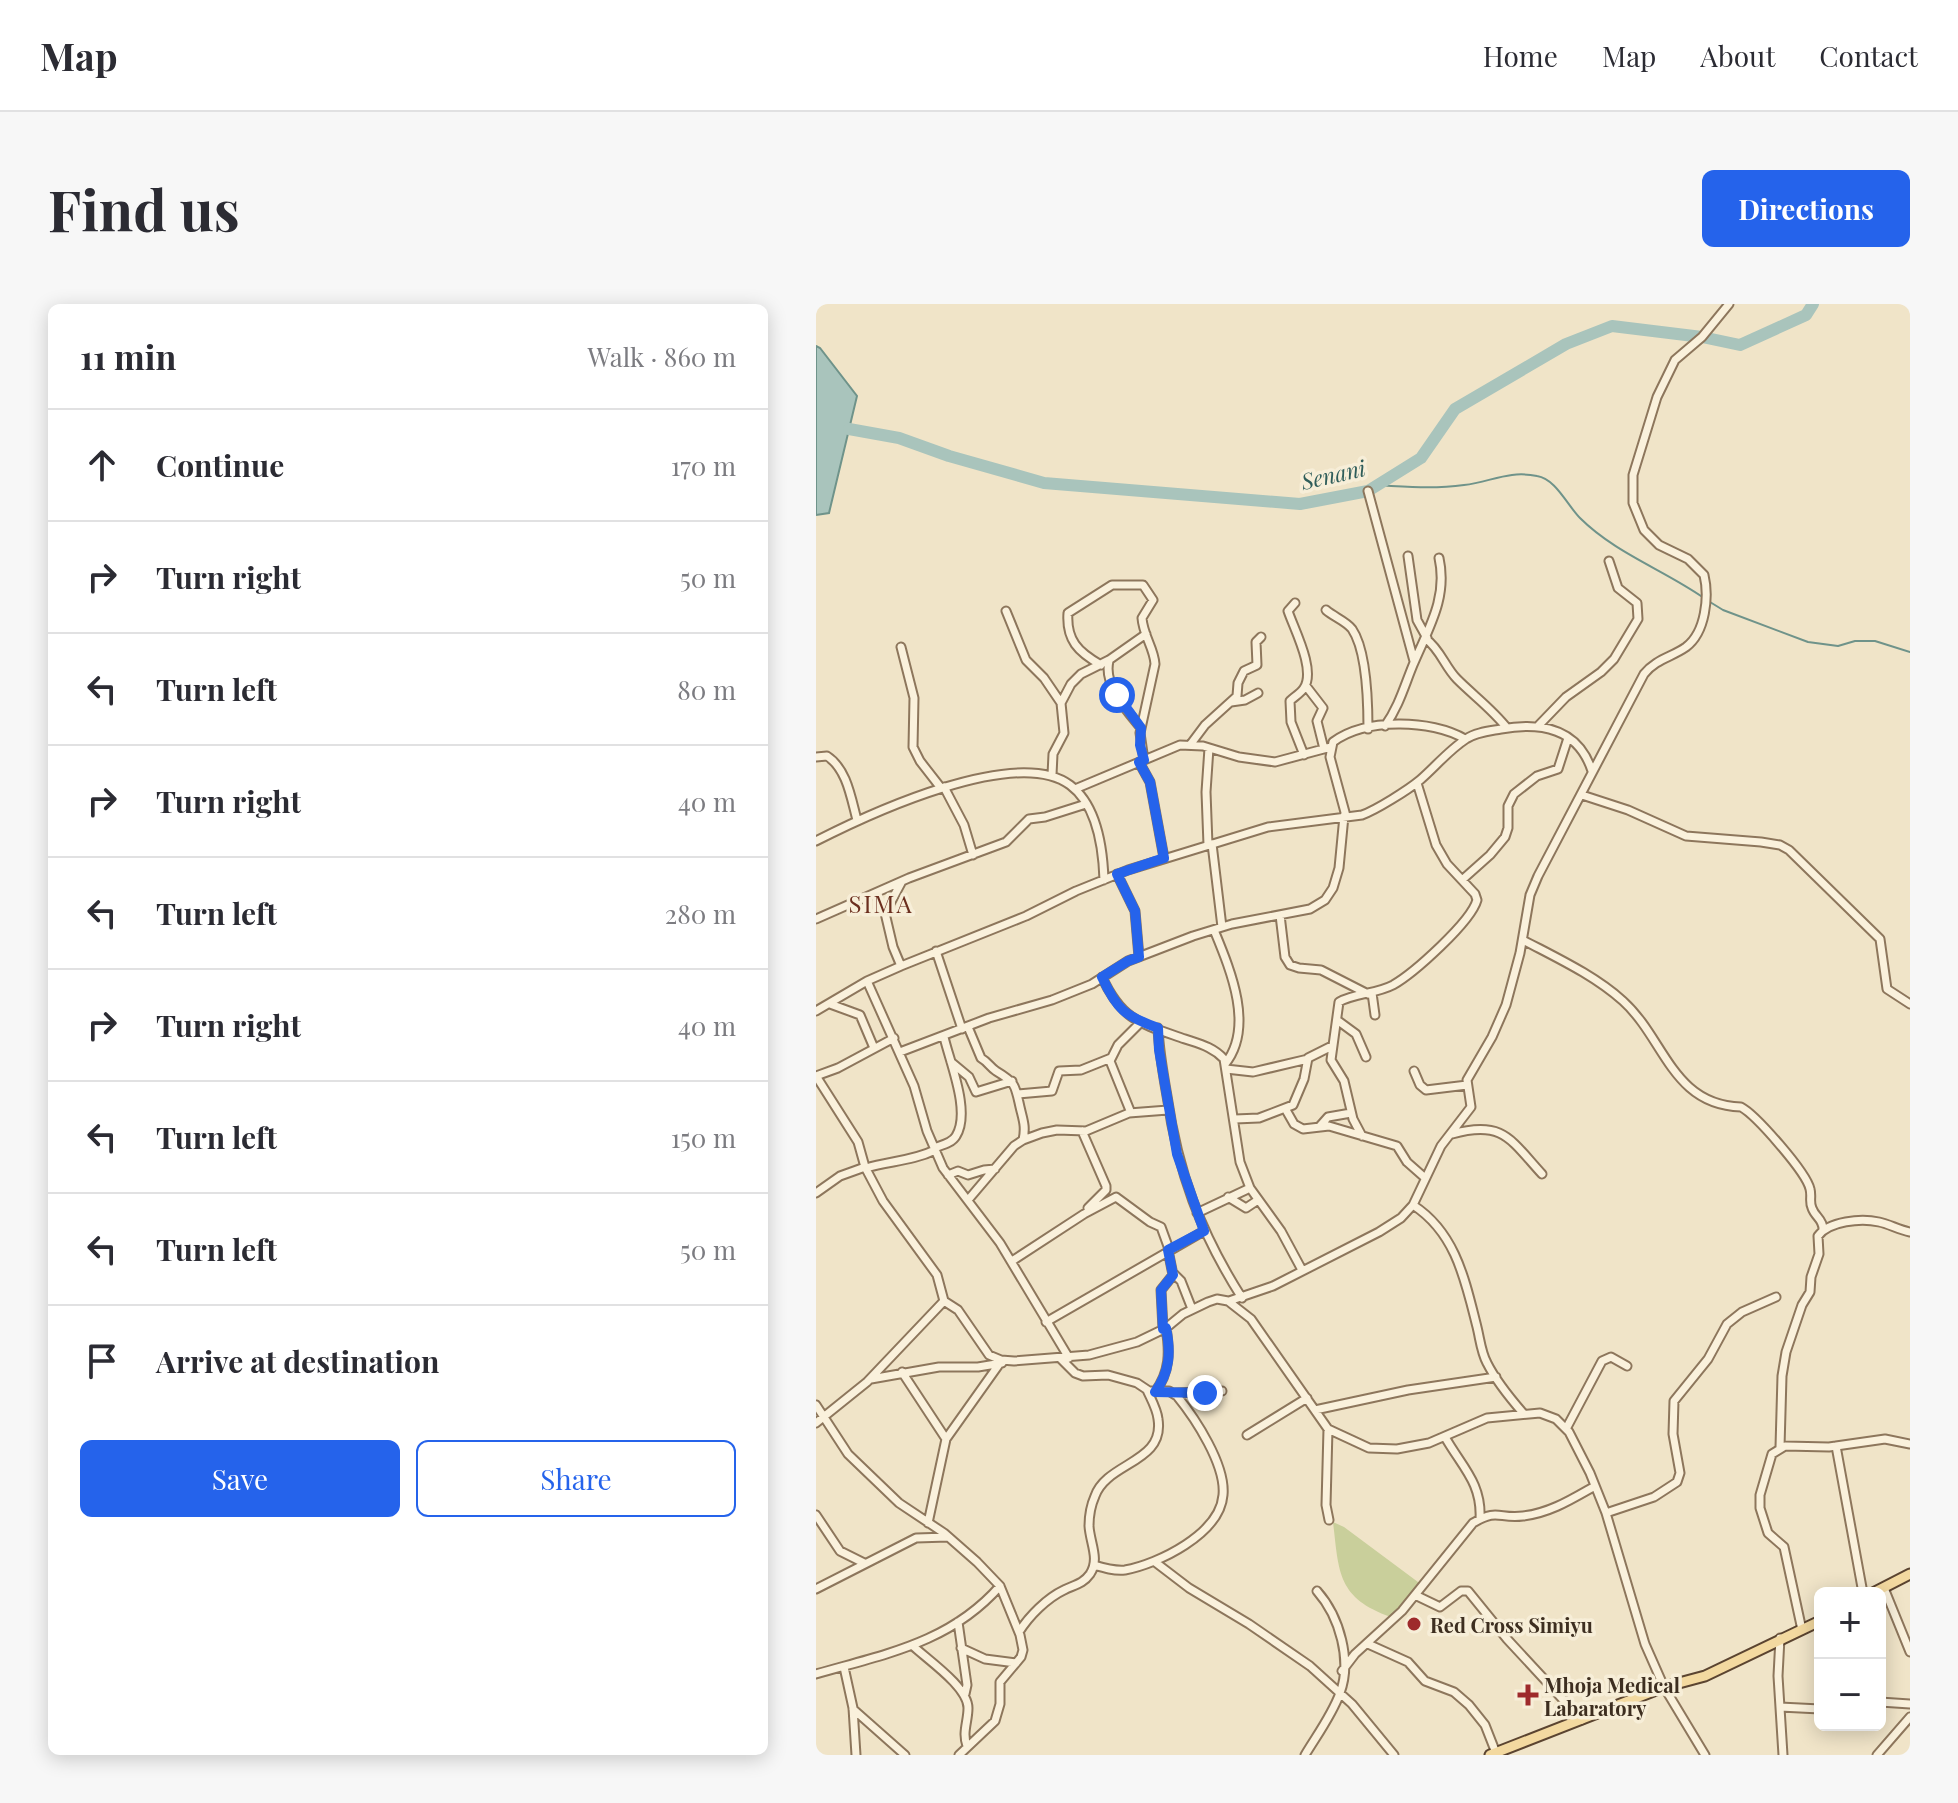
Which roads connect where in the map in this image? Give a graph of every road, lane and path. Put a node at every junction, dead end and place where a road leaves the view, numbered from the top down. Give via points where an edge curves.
1 (1729, 304) edge
2 (1368, 491) dead end
3 (1408, 556) dead end
4 (1439, 558) dead end
5 (1609, 561) dead end
6 (1295, 603) dead end
7 (1326, 610) dead end
8 (1006, 611) dead end
9 (1146, 634) junction
10 (1261, 637) dead end
11 (1427, 638) junction
12 (901, 647) dead end
13 (1109, 660) junction
14 (1414, 661) junction
15 (1101, 665) junction
16 (1306, 686) junction
17 (1258, 693) dead end
18 (1231, 702) junction
19 (1061, 703) junction
20 (1539, 725) junction
21 (1385, 726) junction
22 (1141, 728) junction
23 (1507, 728) junction
24 (1368, 729) junction
25 (1568, 738) junction
26 (1465, 739) junction
27 (1190, 745) junction
28 (1209, 748) junction
29 (1328, 748) junction
30 (1304, 755) junction
31 (816, 757) edge
32 (1142, 761) junction
33 (1592, 771) junction
34 (1052, 775) junction
35 (1417, 783) junction
36 (942, 787) junction
37 (1075, 789) junction
38 (1582, 795) junction
39 (1086, 804) junction
40 (1345, 816) junction
41 (857, 820) junction
42 (816, 841) edge
43 (1210, 845) junction
44 (973, 855) junction
45 (1164, 858) junction
46 (1117, 874) junction
47 (1104, 880) junction
48 (1462, 880) junction
49 (902, 882) junction
50 (1280, 915) junction
51 (816, 919) edge
52 (1218, 929) junction
53 (1523, 940) junction
54 (936, 951) junction
55 (1139, 957) junction
56 (901, 966) junction
57 (1102, 977) junction
58 (867, 981) junction
59 (1370, 993) junction
60 (830, 1004) junction
61 (1910, 1004) edge
62 (816, 1011) edge
63 (1375, 1015) dead end
64 (1337, 1020) junction
65 (1141, 1022) junction
66 (965, 1028) junction
67 (1158, 1028) junction
68 (944, 1037) junction
69 (894, 1038) junction
70 (1332, 1046) junction
71 (874, 1048) junction
72 (900, 1052) junction
73 (1366, 1057) dead end
74 (1111, 1058) junction
75 (1308, 1059) junction
76 (950, 1062) junction
77 (1226, 1066) junction
78 (1414, 1071) dead end
79 (816, 1076) edge
80 (1012, 1081) junction
81 (1467, 1085) junction
82 (1018, 1094) junction
83 (1168, 1110) junction
84 (1286, 1110) junction
85 (1131, 1113) junction
86 (1351, 1113) junction
87 (1235, 1119) junction
88 (1320, 1126) junction
89 (1082, 1131) junction
90 (1450, 1135) junction
91 (1362, 1136) junction
92 (1023, 1140) junction
93 (935, 1149) junction
94 (865, 1168) junction
95 (995, 1169) junction
96 (1542, 1174) dead end
97 (948, 1175) junction
98 (1424, 1177) junction
99 (1250, 1188) junction
100 (816, 1193) edge
101 (1228, 1197) junction
102 (968, 1200) junction
103 (1258, 1200) junction
104 (1413, 1205) junction
105 (1197, 1213) junction
106 (1084, 1214) junction
107 (1823, 1229) junction
108 (1204, 1231) junction
109 (1910, 1232) edge
110 (1169, 1250) junction
111 (1012, 1261) junction
112 (1302, 1270) junction
113 (1173, 1273) junction
114 (1776, 1297) dead end
115 (1242, 1298) junction
116 (944, 1301) junction
117 (1228, 1301) junction
118 (1192, 1309) junction
119 (1046, 1322) junction
120 (1165, 1329) junction
121 (1064, 1358) junction
122 (1004, 1362) junction
123 (1627, 1366) dead end
124 (902, 1372) junction
125 (1496, 1377) junction
126 (870, 1379) junction
127 (1151, 1391) junction
128 (1222, 1391) dead end
129 (1173, 1393) junction
130 (1307, 1398) junction
131 (816, 1405) edge
132 (1315, 1410) junction
133 (1523, 1413) junction
134 (819, 1421) edge
135 (1328, 1429) junction
136 (1566, 1429) junction
137 (1247, 1435) dead end
138 (1445, 1437) junction
139 (946, 1439) junction
140 (1910, 1444) edge
141 (1836, 1446) junction
142 (1780, 1447) junction
143 (1595, 1486) junction
144 (1606, 1513) junction
145 (816, 1515) edge
146 (1480, 1519) junction
147 (1329, 1520) dead end
148 (928, 1523) junction
149 (948, 1537) junction
150 (1155, 1562) junction
151 (864, 1563) junction
152 (1094, 1565) junction
153 (1910, 1574) edge
154 (1000, 1586) junction
155 (1862, 1587) edge
156 (1886, 1587) edge
157 (816, 1589) edge
158 (1317, 1591) dead end
159 (1886, 1593) edge
160 (1415, 1595) junction
161 (958, 1622) junction
162 (1814, 1624) edge
163 (1802, 1630) junction
164 (1019, 1632) junction
165 (1780, 1638) junction
166 (1368, 1644) junction
167 (913, 1646) junction
168 (961, 1648) junction
169 (1910, 1652) edge
170 (1017, 1663) junction
171 (844, 1667) junction
172 (1342, 1671) junction
173 (816, 1674) edge
174 (1664, 1687) junction
175 (965, 1694) junction
176 (1339, 1695) junction
177 (1886, 1702) edge
178 (1910, 1704) edge
179 (1780, 1707) junction
180 (853, 1708) junction
181 (1814, 1709) edge
182 (1910, 1717) edge
183 (1582, 1720) junction
184 (967, 1746) junction
185 (1493, 1754) edge
186 (856, 1755) edge
187 (905, 1755) edge
188 (959, 1755) edge
189 (1305, 1755) edge
190 (1394, 1755) edge
191 (1705, 1755) edge
192 (1783, 1755) edge
193 (1877, 1755) edge

1 - 33 street via 1675,360 1657,397 1633,475 1633,503 1644,530 1704,575 1700,627 1689,645 1644,674
2 - 14 street
3 - 11 street via 1417,620
4 - 11 street via 1441,590
5 - 20 street via 1618,588 1637,603 1638,619 1608,666
6 - 16 street via 1288,611 1307,665
7 - 24 street via 1355,634 1364,663
8 - 19 street via 1026,660
9 - 13 street
9 - 15 street via 1142,618 1153,600 1140,583 1112,585 1070,610 1071,640
9 - 22 street via 1155,664
10 - 18 street via 1256,642 1257,665 1244,671
11 - 14 street
11 - 23 street via 1455,677
12 - 36 street via 914,698 913,747
13 - 15 street
13 - 22 street via 1110,680
14 - 21 street via 1401,701
15 - 19 street via 1075,678
16 - 29 street via 1323,708 1317,721
16 - 30 street via 1290,701 1293,732
17 - 18 street
18 - 27 street
19 - 34 street via 1064,733 1053,754
20 - 23 street
20 - 25 street
21 - 24 street
21 - 26 street via 1427,725
22 - 32 street
23 - 26 street
24 - 29 street via 1341,736
25 - 33 street via 1583,751
25 - 48 street via 1558,769 1537,776 1514,794 1505,837
26 - 35 street
27 - 28 street
27 - 32 street
28 - 30 street via 1270,762
28 - 43 street
29 - 30 street
29 - 40 street
31 - 41 street via 827,756 836,763
32 - 37 street
32 - 45 street
33 - 38 street
34 - 36 street via 977,778
34 - 37 street
35 - 40 street via 1374,811
35 - 48 street via 1436,845
36 - 41 street
36 - 44 street via 964,825
37 - 39 street
38 - 53 street via 1534,885
38 - 61 street via 1686,836 1761,842 1789,850 1880,939 1887,989
39 - 44 street via 1029,819 1013,838
39 - 47 street via 1100,844
40 - 43 street via 1268,827
40 - 50 street via 1333,888 1310,909
41 - 42 street
43 - 45 street
43 - 52 street
44 - 49 street
45 - 46 street
46 - 47 street
46 - 55 street via 1135,911
47 - 54 street
48 - 59 street via 1477,900 1467,920 1412,971
49 - 51 street
49 - 56 street via 885,913
50 - 52 street
50 - 59 street via 1290,965 1321,970
52 - 55 street
52 - 77 street via 1239,1022 1239,1040
53 - 81 street via 1506,1005
53 - 107 street via 1626,1004 1692,1092 1729,1108 1741,1107 1754,1117 1807,1183 1810,1204
54 - 56 street
54 - 66 street
55 - 57 street
56 - 58 street
57 - 65 street via 1119,1007
57 - 66 street via 1052,1000
58 - 60 street
58 - 69 street
59 - 63 street
59 - 64 street via 1339,1002
60 - 62 street
60 - 71 street via 860,1015
64 - 70 street
64 - 73 street via 1356,1034
65 - 67 street
65 - 74 street
66 - 68 street
66 - 80 street via 981,1058
67 - 77 street via 1213,1049
67 - 83 street
68 - 72 street
68 - 76 street
69 - 71 street
69 - 72 street
70 - 75 street
70 - 86 street via 1331,1060 1344,1081
71 - 79 street
72 - 93 street
74 - 82 street via 1081,1070 1059,1071 1052,1091
74 - 85 street
75 - 77 street via 1253,1072
75 - 84 street via 1297,1101
76 - 80 street via 969,1077 976,1092
76 - 93 street via 962,1120 953,1140
77 - 87 street
78 - 81 street via 1426,1090
79 - 94 street via 858,1142
80 - 82 street
81 - 90 street via 1471,1107
82 - 92 street via 1025,1121
83 - 85 street
83 - 105 street
84 - 87 street
84 - 88 street via 1298,1127
85 - 89 street
86 - 88 street via 1328,1117
86 - 91 street
87 - 99 street via 1237,1152
88 - 91 street
89 - 92 street via 1057,1130
89 - 106 street via 1106,1190
90 - 96 street via 1486,1128 1504,1133
90 - 98 street
91 - 98 street via 1397,1146
92 - 95 street
93 - 94 street via 920,1158
93 - 97 street
94 - 100 street via 840,1176
94 - 116 street via 937,1275
95 - 97 street
95 - 102 street
97 - 102 street
98 - 104 street
99 - 101 street
99 - 103 street
101 - 103 street via 1246,1208
101 - 105 street
102 - 111 street
103 - 112 street
104 - 112 street via 1379,1232
104 - 125 street via 1451,1244 1482,1349
105 - 108 street
106 - 110 street via 1119,1198 1161,1227
106 - 111 street
107 - 109 street via 1876,1221
107 - 142 street via 1810,1292 1786,1352
108 - 110 street
108 - 115 street
110 - 113 street
110 - 119 street
111 - 119 street
112 - 115 street
113 - 118 street
113 - 120 street via 1161,1290
114 - 144 street via 1727,1324 1708,1359 1674,1401 1677,1482 1654,1497
115 - 117 street
116 - 122 street via 958,1310 989,1355
116 - 126 street
117 - 118 street via 1217,1299
117 - 130 street via 1251,1319
118 - 120 street
119 - 121 street
120 - 121 street via 1137,1342
120 - 127 street via 1168,1366 1165,1379
121 - 122 street
121 - 127 street via 1083,1376 1108,1375
122 - 124 street
122 - 139 street
123 - 136 street via 1611,1357 1602,1361
124 - 126 street
124 - 139 street
125 - 132 street
125 - 133 street
126 - 134 street
127 - 129 street
127 - 152 street via 1159,1419 1156,1441 1095,1495 1089,1526
128 - 129 street
129 - 150 street via 1214,1456 1223,1494 1213,1520
130 - 132 street
130 - 137 street
131 - 134 street
132 - 135 street
133 - 136 street via 1540,1413
133 - 138 street via 1487,1418
134 - 148 street via 899,1503
135 - 138 street via 1382,1449
135 - 147 street
136 - 143 street
138 - 146 street via 1476,1485
139 - 148 street
140 - 141 street via 1885,1439
141 - 142 street
141 - 155 street
142 - 163 street via 1772,1454 1760,1508 1768,1533 1784,1547
143 - 144 street
143 - 146 street via 1551,1510
144 - 174 street via 1645,1644
145 - 151 street via 840,1551
146 - 160 street
148 - 149 street
149 - 151 street via 916,1538
149 - 154 street
150 - 152 street via 1123,1570
150 - 176 street via 1291,1652
151 - 157 street
152 - 164 street via 1085,1580 1057,1594 1027,1618
153 - 156 main road
154 - 161 street
154 - 164 street
158 - 172 street via 1336,1617
159 - 169 street
160 - 166 street
160 - 183 street via 1440,1607 1468,1591
161 - 167 street
161 - 168 street
162 - 163 main road
163 - 165 main road
164 - 170 street via 1023,1650
165 - 174 main road via 1705,1676
165 - 179 street
166 - 172 street
166 - 185 street via 1408,1662 1425,1681 1454,1692 1469,1705 1485,1725
167 - 171 street
167 - 175 street
168 - 170 street via 985,1659
168 - 175 street
170 - 184 street via 1000,1682 995,1721
171 - 173 street
171 - 180 street
172 - 176 street
174 - 183 main road
174 - 191 street
175 - 184 street
176 - 189 street
176 - 190 street
177 - 178 street
179 - 181 street
179 - 192 street
180 - 186 street
180 - 187 street
182 - 193 street
183 - 185 main road
184 - 188 street

